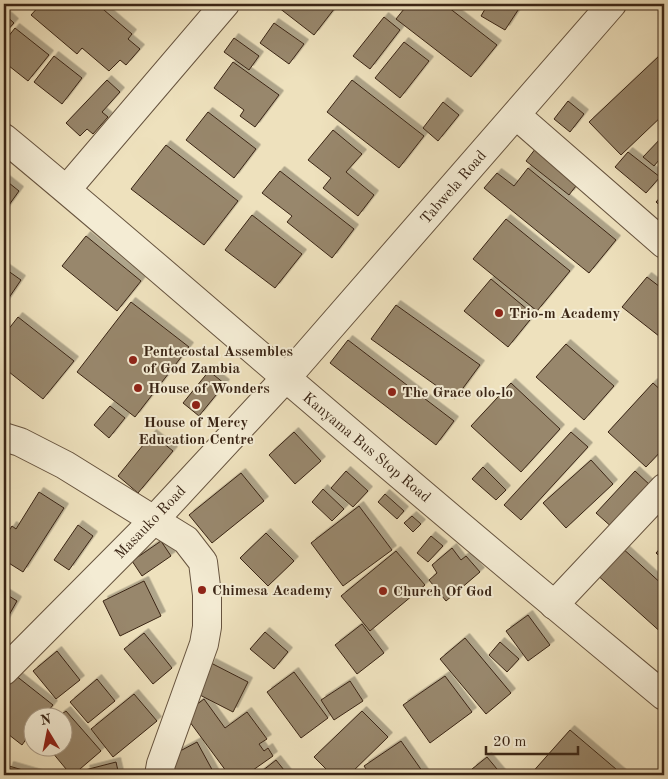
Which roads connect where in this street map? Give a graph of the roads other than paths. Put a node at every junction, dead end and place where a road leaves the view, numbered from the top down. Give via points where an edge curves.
1 (225, 4) edge
2 (612, 4) edge
3 (516, 115) junction
4 (4, 138) edge
5 (67, 190) junction
6 (664, 244) edge
7 (290, 373) junction
8 (4, 437) edge
9 (664, 488) edge
10 (154, 520) junction
11 (554, 605) junction
12 (4, 671) edge
13 (664, 696) edge
14 (159, 775) edge

1 - 5 street
2 - 3 street, Tabwela Road
3 - 6 street
3 - 7 street, Tabwela Road
4 - 5 street, Kanyama Bus Stop Road
5 - 7 street, Kanyama Bus Stop Road
7 - 10 street, Masauko Road
7 - 11 street, Kanyama Bus Stop Road
8 - 10 street via 65,465
9 - 11 street
10 - 12 street, Masauko Road
10 - 14 street via 186,540 203,562 208,595 204,644
11 - 13 street, Kanyama Bus Stop Road

